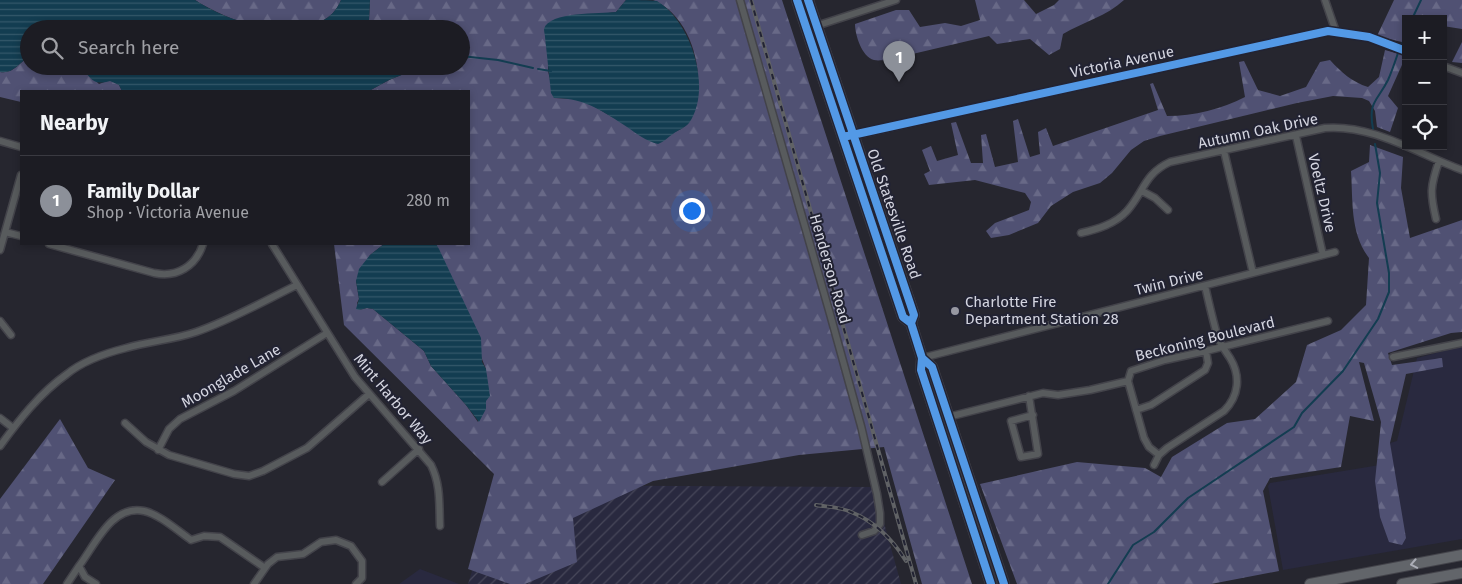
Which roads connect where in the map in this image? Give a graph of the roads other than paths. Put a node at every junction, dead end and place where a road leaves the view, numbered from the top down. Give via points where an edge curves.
1 (740, 0) edge
2 (797, 0) edge
3 (808, 0) edge
4 (896, 0) edge
5 (1326, 0) edge
6 (816, 26) junction
7 (1336, 32) junction
8 (1402, 49) edge
9 (1447, 67) edge
10 (1462, 73) edge
11 (847, 136) junction
12 (1296, 136) junction
13 (0, 141) edge
14 (20, 147) edge
15 (1224, 152) junction
16 (1438, 161) junction
17 (1462, 170) edge
18 (20, 179) edge
19 (1142, 191) junction
20 (1168, 210) dead end
21 (1436, 219) dead end
22 (5, 232) junction
23 (1081, 233) dead end
24 (20, 236) edge
25 (53, 245) edge
26 (203, 245) edge
27 (273, 245) edge
28 (0, 250) edge
29 (1335, 252) dead end
30 (1323, 255) junction
31 (1254, 274) junction
32 (296, 285) junction
33 (1205, 286) junction
34 (0, 321) edge
35 (1328, 321) dead end
36 (327, 333) junction
37 (11, 335) dead end
38 (1462, 343) edge
39 (1223, 347) junction
40 (1206, 352) junction
41 (1393, 357) dead end
42 (922, 358) junction
43 (1128, 381) junction
44 (369, 394) junction
45 (1029, 396) junction
46 (1136, 410) junction
47 (1033, 415) junction
48 (0, 418) edge
49 (948, 418) junction
50 (125, 423) dead end
51 (13, 428) junction
52 (0, 446) edge
53 (418, 449) junction
54 (158, 450) junction
55 (1159, 456) junction
56 (1154, 465) dead end
57 (382, 482) dead end
58 (440, 526) dead end
59 (862, 535) dead end
60 (1462, 556) edge
61 (79, 566) junction
62 (1462, 567) edge
63 (265, 568) junction
64 (1462, 573) edge
65 (1408, 583) edge
66 (67, 584) edge
67 (96, 584) edge
68 (254, 584) edge
69 (356, 584) edge
70 (991, 584) edge
71 (1004, 584) edge
72 (1310, 584) edge

1 - 59 street, Henderson Road via 859,419 877,494 880,524 874,532
2 - 11 main road, Old Statesville Road
3 - 6 main road, Old Statesville Road
4 - 6 street
5 - 7 street
6 - 11 main road, Old Statesville Road
7 - 8 street, Victoria Avenue via 1369,37
7 - 11 street, Victoria Avenue via 1328,31
9 - 10 street
11 - 42 main road, Old Statesville Road via 914,315 911,323
12 - 15 street, Autumn Oak Drive
12 - 16 street, Autumn Oak Drive via 1325,128 1354,128
12 - 30 street, Voeltz Drive
13 - 14 street
15 - 19 street, Autumn Oak Drive via 1170,162 1153,173
15 - 31 street
16 - 17 street, Autumn Oak Drive
16 - 21 street via 1431,187
18 - 22 street
19 - 20 street
19 - 23 street, Autumn Oak Drive via 1117,219
22 - 24 street
22 - 28 street
25 - 26 street via 164,274 179,272 188,266
27 - 32 street, Mint Harbor Way
29 - 30 street, Twin Drive
30 - 31 street, Twin Drive
31 - 33 street, Twin Drive
32 - 36 street, Mint Harbor Way
32 - 51 street via 196,332 100,356 68,373 38,399
33 - 39 street
33 - 42 street, Twin Drive
34 - 37 street
35 - 39 street, Beckoning Boulevard
36 - 44 street, Mint Harbor Way
36 - 54 street, Moonglade Lane via 234,391 180,419 169,429
38 - 41 street
39 - 40 street, Beckoning Boulevard
39 - 55 street via 1236,372 1236,392 1230,405
40 - 43 street, Beckoning Boulevard via 1135,369
40 - 46 street via 1208,363 1205,370 1150,405
42 - 49 main road, Old Statesville Road via 932,367
42 - 70 main road, Old Statesville Road via 921,370
43 - 45 street, Beckoning Boulevard via 1058,395 1043,393
43 - 46 street
44 - 53 street, Mint Harbor Way
44 - 54 street via 307,448 254,475 234,474
45 - 47 street
45 - 49 street, Beckoning Boulevard
46 - 55 street via 1144,438 1149,448
47 - 47 street via 1038,454 1020,457 1011,421
48 - 51 street
49 - 71 main road, Old Statesville Road
50 - 54 street
51 - 52 street
53 - 57 street
53 - 58 street, Mint Harbor Way via 436,477
55 - 56 street
60 -> 72 main road
61 - 63 street via 106,528 118,515 130,510 145,511 190,540 204,536 220,537
61 - 66 street
61 - 67 street via 85,577
62 - 65 main road
63 - 68 street
63 - 69 street via 277,557 303,554 321,542 336,540 350,546 362,561 362,578
64 - 65 main road

